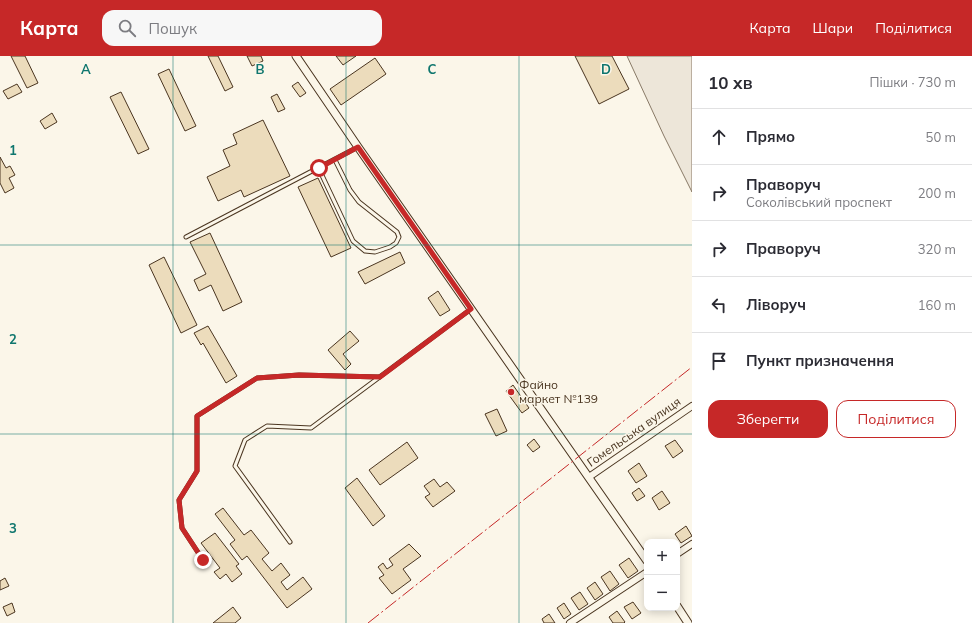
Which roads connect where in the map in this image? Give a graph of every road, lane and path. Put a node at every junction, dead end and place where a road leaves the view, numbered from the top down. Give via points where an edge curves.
1 (296, 56) edge
2 (358, 147) junction
3 (335, 160) junction
4 (319, 168) junction
5 (186, 236) dead end
6 (471, 309) junction
7 (380, 377) junction
8 (692, 406) edge
9 (589, 477) junction
10 (290, 542) dead end
11 (692, 544) edge
12 (680, 552) edge
13 (644, 557) edge
14 (203, 560) dead end
15 (644, 574) edge
16 (680, 611) edge
17 (570, 623) edge
18 (688, 623) edge

1 - 2 street
2 - 3 lane
2 - 6 street
3 - 4 lane
3 - 4 lane via 359,202 397,232 399,237 396,243 375,252 365,251 353,241
4 - 5 lane
6 - 7 lane
6 - 9 street
7 - 10 lane via 311,428 268,426 245,440 235,466
7 - 14 lane via 299,375 257,378 197,416 197,471 179,500 182,528
8 - 9 street, Гомельська вулиця
9 - 13 street
11 - 12 street
15 - 17 street
16 - 18 street

